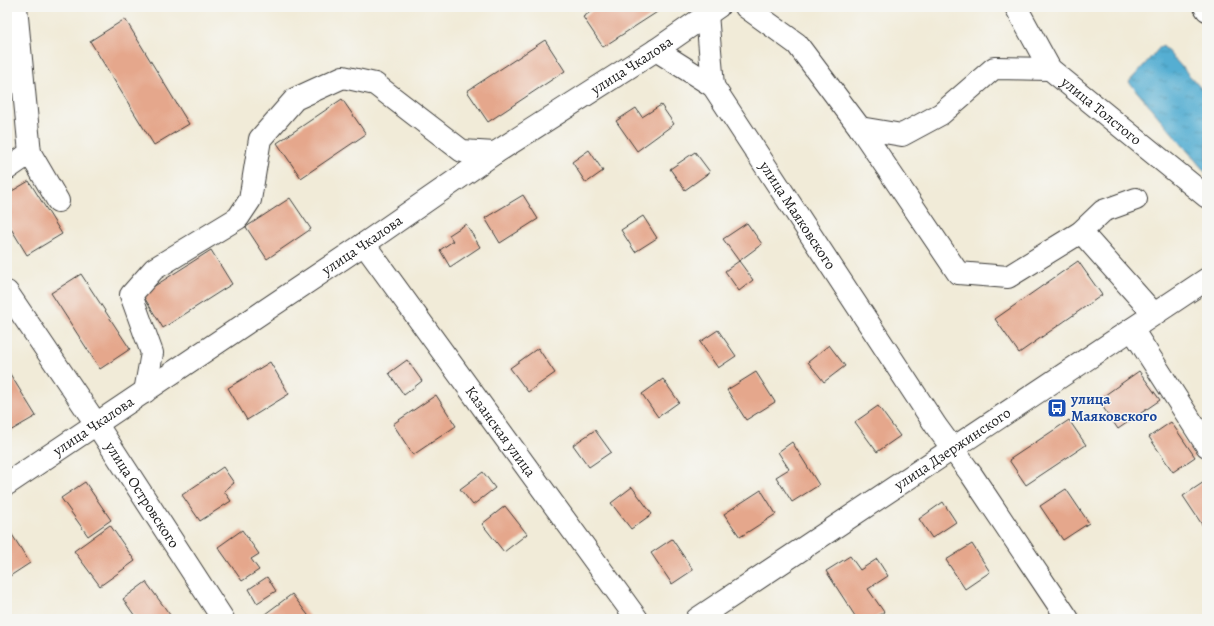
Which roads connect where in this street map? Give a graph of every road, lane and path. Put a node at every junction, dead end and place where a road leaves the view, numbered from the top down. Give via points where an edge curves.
1 (16, 7) edge
2 (746, 7) edge
3 (1016, 7) edge
4 (1205, 7) edge
5 (1207, 10) edge
6 (712, 11) edge
7 (656, 50) junction
8 (1050, 70) junction
9 (713, 86) junction
10 (860, 128) junction
11 (30, 153) junction
12 (495, 153) junction
13 (7, 169) edge
14 (1207, 198) edge
15 (1136, 199) dead end
16 (58, 201) dead end
17 (1081, 232) junction
18 (364, 244) junction
19 (1207, 279) edge
20 (7, 292) edge
21 (1154, 314) junction
22 (1132, 329) junction
23 (145, 392) junction
24 (97, 425) junction
25 (1207, 446) edge
26 (952, 450) junction
27 (7, 484) edge
28 (223, 619) edge
29 (637, 619) edge
30 (697, 619) edge
31 (1068, 619) edge

1 - 11 street
2 - 10 street via 797,44
3 - 8 street, улица Толстого
4 - 5 street
6 - 7 street, улица Чкалова
6 - 9 street
7 - 9 street, улица Маяковского
7 - 12 street, улица Чкалова
8 - 10 street via 994,68 941,114 902,135
8 - 14 street, улица Толстого
9 - 26 street, улица Маяковского
10 - 17 street via 958,273 1008,277
11 - 13 street
11 - 16 street
12 - 18 street, улица Чкалова
12 - 23 street via 462,151 375,84 343,77 295,99 260,139 250,200 238,218 154,269 131,295 152,353
15 - 17 street via 1103,211
17 - 21 street
18 - 23 street, улица Чкалова
18 - 29 street, Казанская улица
19 - 21 street, улица Дзержинского
20 - 24 street, улица Островского
21 - 22 street, улица Дзержинского
22 - 25 street
22 - 26 street, улица Дзержинского
23 - 24 street, улица Чкалова
24 - 27 street, улица Чкалова
24 - 28 street, улица Островского
26 - 30 street, улица Дзержинского
26 - 31 street, улица Маяковского via 971,474

